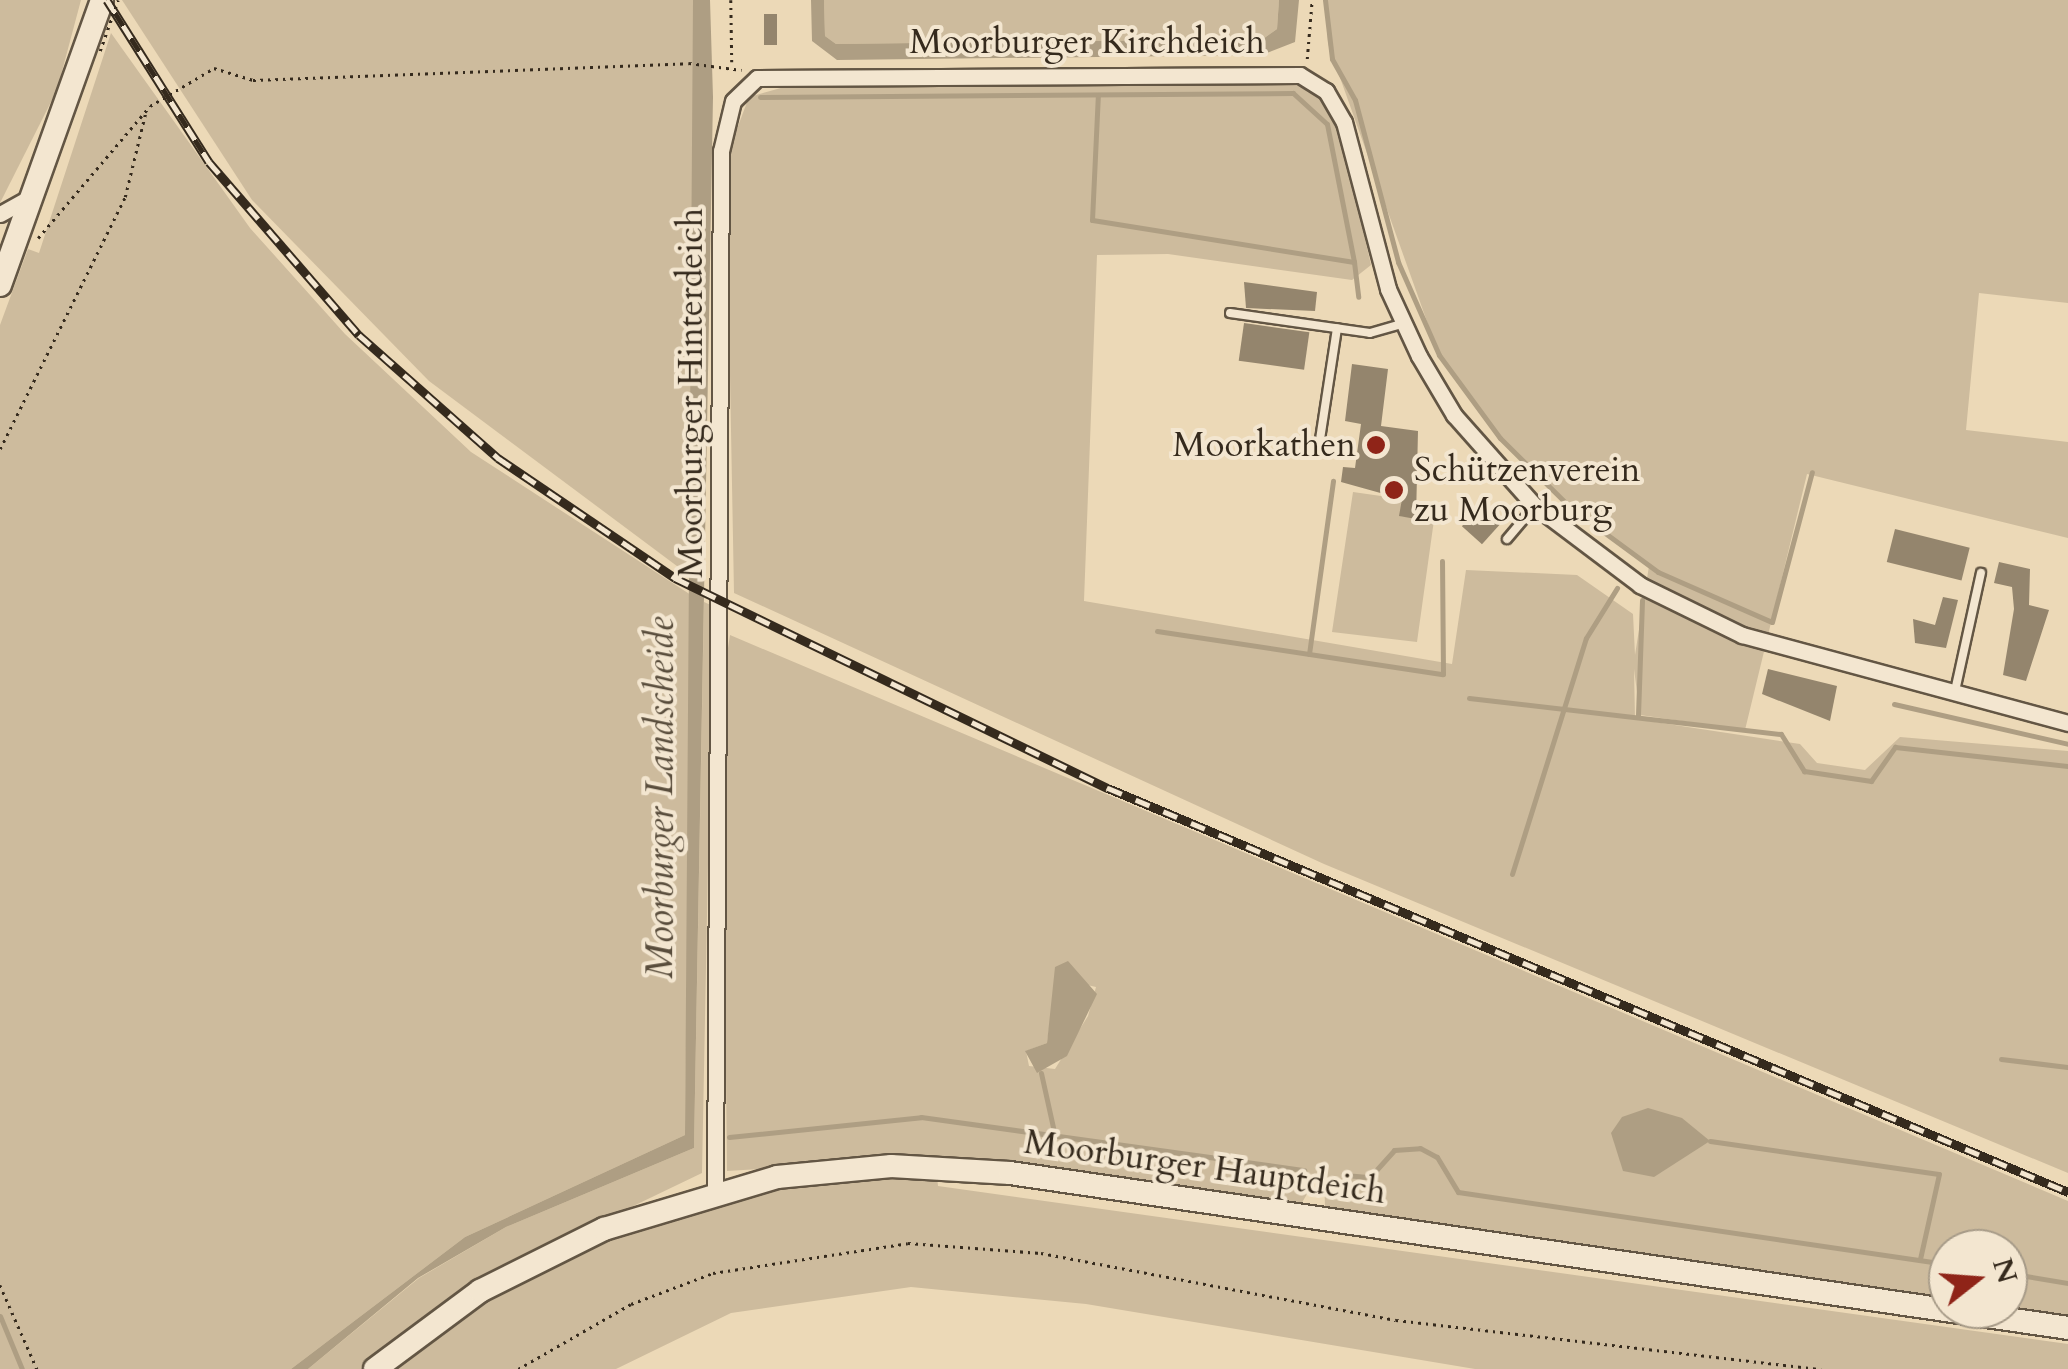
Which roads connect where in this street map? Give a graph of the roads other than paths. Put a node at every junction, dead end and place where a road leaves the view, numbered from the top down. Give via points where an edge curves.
1 (102, 0) edge
2 (750, 82) joint
3 (32, 196) junction
4 (0, 214) edge
5 (0, 285) edge
6 (1230, 312) dead end
7 (1404, 323) junction
8 (1337, 328) junction
9 (1319, 446) dead end
10 (1535, 506) junction
11 (1506, 539) dead end
12 (1981, 573) dead end
13 (1954, 696) junction
14 (2068, 724) edge
15 (715, 1192) junction
16 (2068, 1328) edge
17 (375, 1369) edge

1 - 3 main road via 95,42
2 - 7 street, Moorburger Kirchdeich via 1300,74 1326,91 1344,122
2 - 15 street, Moorburger Hinterdeich via 730,107 722,151
3 - 4 street
3 - 5 main road
6 - 8 lane
7 - 8 lane via 1370,333
7 - 10 street, Moorburger Kirchdeich via 1454,415
8 - 9 lane
10 - 11 lane
10 - 13 street, Moorburger Kirchdeich via 1640,584 1742,635
12 - 13 lane
13 - 14 street, Moorburger Kirchdeich
15 - 16 main road, Moorburger Hauptdeich via 830,1169 967,1168
15 - 17 main road, Moorburger Hauptdeich via 542,1258 442,1316

